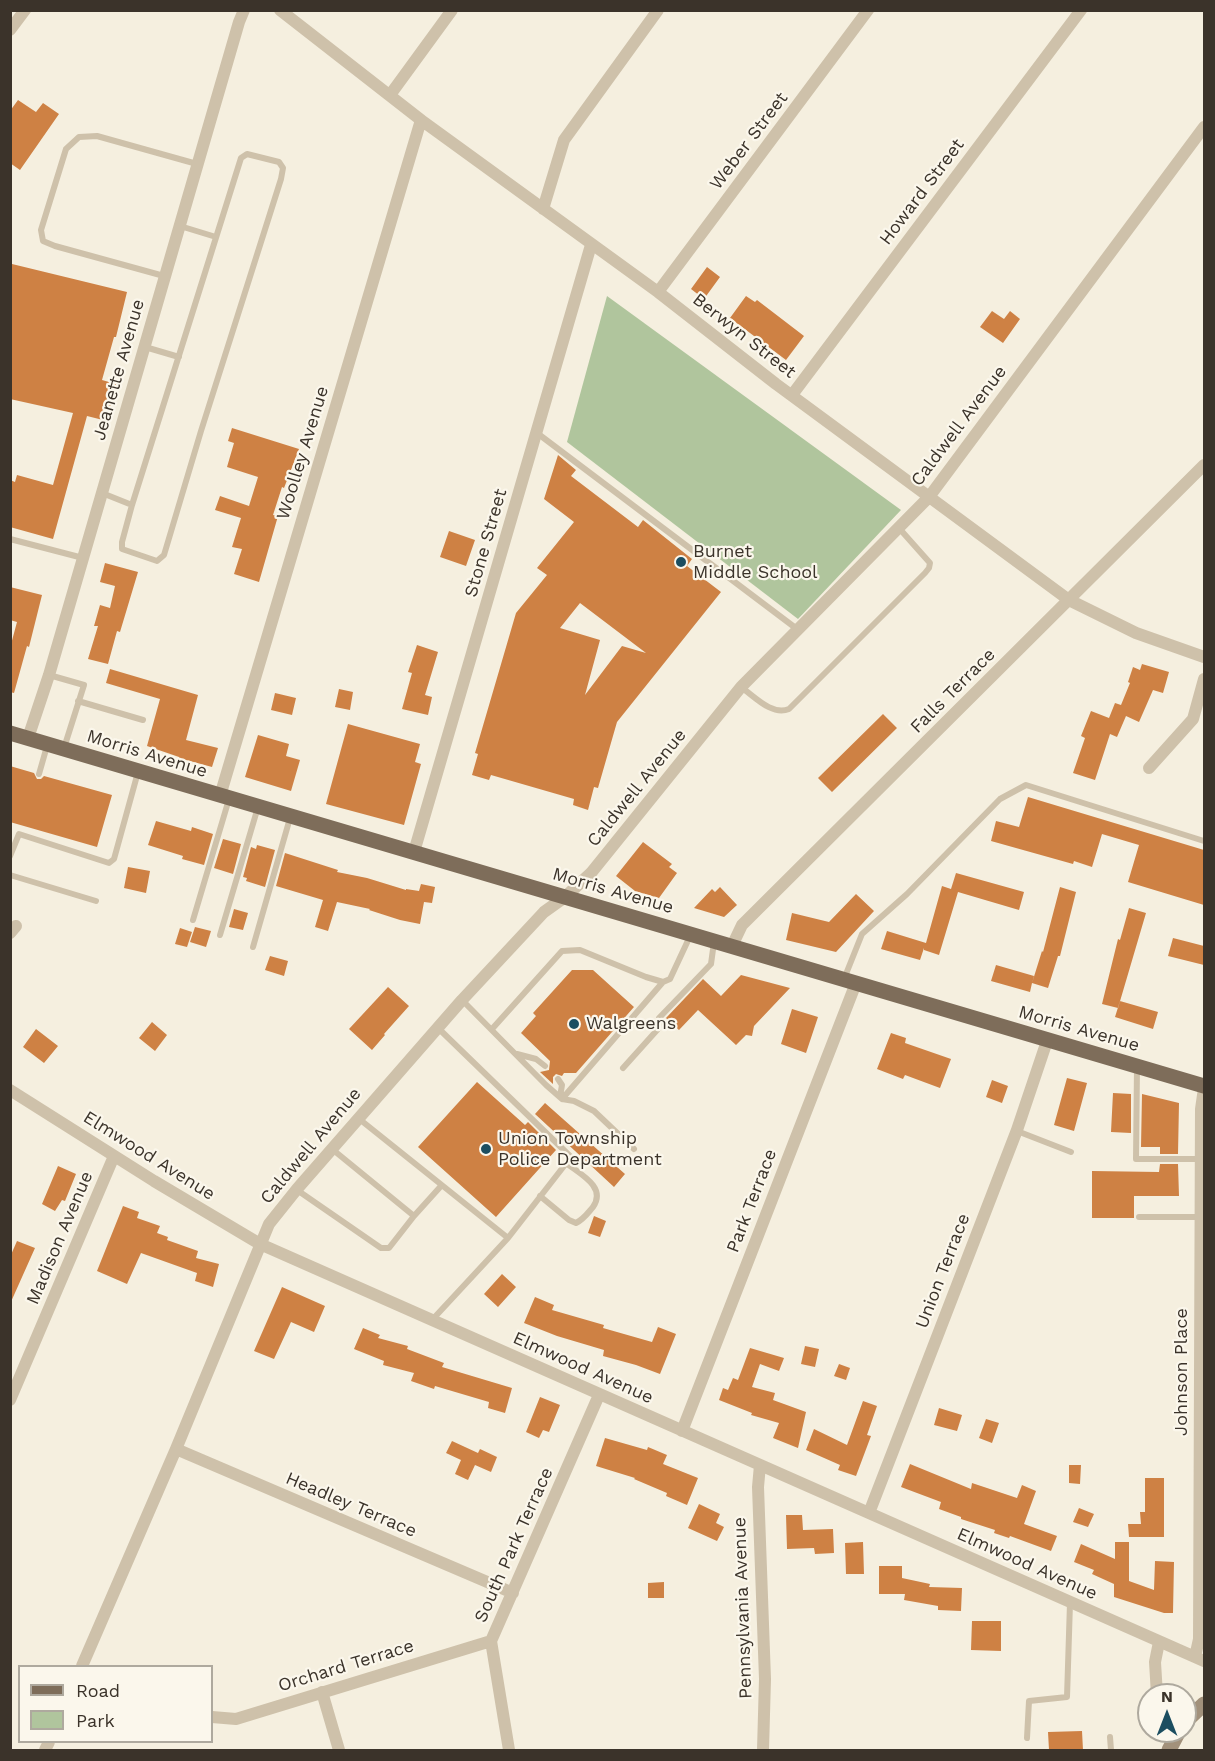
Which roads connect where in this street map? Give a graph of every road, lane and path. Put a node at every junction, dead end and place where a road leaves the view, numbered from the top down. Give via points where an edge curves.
1 (25, 10) edge
2 (244, 10) edge
3 (280, 10) edge
4 (452, 10) edge
5 (658, 10) edge
6 (868, 10) edge
7 (1081, 10) edge
8 (10, 30) edge
9 (390, 96) junction
10 (421, 120) junction
11 (1204, 127) edge
12 (197, 164) junction
13 (543, 209) junction
14 (179, 226) junction
15 (216, 237) junction
16 (591, 245) junction
17 (164, 276) junction
18 (658, 292) junction
19 (144, 346) junction
20 (178, 357) junction
21 (792, 395) junction
22 (537, 433) junction
23 (1204, 465) edge
24 (102, 493) junction
25 (929, 497) junction
26 (132, 505) junction
27 (898, 527) junction
28 (10, 539) edge
29 (82, 558) junction
30 (1069, 600) junction
31 (797, 629) junction
32 (1204, 657) edge
33 (49, 675) junction
34 (1204, 679) edge
35 (741, 687) junction
36 (78, 701) junction
37 (144, 720) dead end
38 (10, 733) edge
39 (28, 738) junction
40 (48, 744) junction
41 (63, 749) junction
42 (1149, 768) dead end
43 (138, 771) junction
44 (39, 774) dead end
45 (225, 797) junction
46 (258, 806) junction
47 (290, 816) junction
48 (22, 825) dead end
49 (19, 834) junction
50 (1204, 841) edge
51 (414, 852) junction
52 (10, 856) edge
53 (10, 874) edge
54 (565, 897) junction
55 (96, 901) dead end
56 (192, 920) dead end
57 (691, 934) junction
58 (220, 935) dead end
59 (714, 941) junction
60 (732, 946) junction
61 (254, 947) dead end
62 (850, 981) junction
63 (663, 982) junction
64 (462, 1000) junction
65 (437, 1027) junction
66 (492, 1029) junction
67 (1047, 1041) junction
68 (516, 1054) junction
69 (545, 1066) dead end
70 (1137, 1066) junction
71 (623, 1068) dead end
72 (558, 1079) dead end
73 (1204, 1087) edge
74 (10, 1090) edge
75 (561, 1098) junction
76 (358, 1118) junction
77 (1017, 1130) junction
78 (332, 1149) junction
79 (634, 1149) dead end
80 (1071, 1152) dead end
81 (114, 1156) junction
82 (568, 1160) junction
83 (1202, 1166) edge
84 (441, 1186) junction
85 (297, 1189) junction
86 (540, 1196) junction
87 (414, 1216) junction
88 (1139, 1217) dead end
89 (1200, 1217) junction
90 (508, 1238) junction
91 (260, 1244) junction
92 (431, 1320) junction
93 (1202, 1373) edge
94 (599, 1395) junction
95 (10, 1400) edge
96 (682, 1431) junction
97 (176, 1449) junction
98 (760, 1465) junction
99 (1202, 1490) edge
100 (1202, 1508) edge
101 (868, 1513) junction
102 (1202, 1542) edge
103 (1202, 1577) edge
104 (513, 1593) junction
105 (1070, 1603) junction
106 (491, 1641) junction
107 (1159, 1642) junction
108 (1200, 1659) edge
109 (82, 1665) edge
110 (1156, 1683) edge
111 (322, 1692) junction
112 (213, 1717) edge
113 (1110, 1737) dead end
114 (1027, 1738) dead end
115 (339, 1750) edge
116 (509, 1750) edge
117 (763, 1750) edge
118 (1111, 1750) edge

1 - 8 street
2 - 12 street, Jeanette Avenue
3 - 9 street, Berwyn Street
4 - 9 street
5 - 13 street via 564,140
6 - 18 street, Weber Street
7 - 21 street, Howard Street
9 - 10 street, Berwyn Street
10 - 13 street, Berwyn Street
10 - 45 street, Woolley Avenue
11 - 25 street, Caldwell Avenue
12 - 14 street, Jeanette Avenue
12 - 17 lane via 97,136 79,137 66,149 41,230 43,241 55,246
13 - 16 street, Berwyn Street
14 - 15 lane
14 - 17 street, Jeanette Avenue
15 - 20 lane
15 - 26 lane via 241,158 247,154 279,162 283,168 281,179 164,555 157,561 122,549
16 - 18 street, Berwyn Street
16 - 22 street, Stone Street
17 - 19 street, Jeanette Avenue
18 - 21 street, Berwyn Street
19 - 20 lane
19 - 24 street, Jeanette Avenue
20 - 26 lane
21 - 25 street, Berwyn Street
22 - 31 lane
22 - 51 street, Stone Street
23 - 30 street, Falls Terrace
24 - 26 lane
24 - 29 street, Jeanette Avenue
25 - 27 street, Caldwell Avenue
25 - 30 street, Berwyn Street
27 - 31 street, Caldwell Avenue
27 - 35 lane via 930,563 930,568 789,709 773,711
28 - 29 lane
29 - 33 street, Jeanette Avenue
30 - 32 street, Berwyn Street via 1136,633
30 - 60 street, Falls Terrace via 742,925
31 - 35 street, Caldwell Avenue
33 - 36 lane via 84,685
33 - 39 street, Jeanette Avenue
34 - 42 street via 1193,719
35 - 54 street, Caldwell Avenue via 591,873
36 - 37 lane
36 - 41 lane
38 - 39 main road, Morris Avenue
39 - 40 main road, Morris Avenue
40 - 41 main road, Morris Avenue
40 - 44 lane
41 - 43 main road, Morris Avenue
43 - 45 main road, Morris Avenue
43 - 49 lane via 114,859 109,863
45 - 46 main road, Morris Avenue
45 - 56 lane
46 - 47 main road, Morris Avenue
46 - 58 lane
47 - 51 main road, Morris Avenue
47 - 61 lane
48 - 49 lane
49 - 52 lane
50 - 62 lane via 1026,785 1000,799 862,934
51 - 54 main road, Morris Avenue
53 - 55 lane
54 - 57 main road, Morris Avenue
54 - 64 street, Caldwell Avenue via 544,912
57 - 59 main road, Morris Avenue
57 - 63 lane via 670,979
59 - 60 main road, Morris Avenue
59 - 71 lane via 711,964 659,1018 658,1029
60 - 62 main road, Morris Avenue
62 - 67 main road, Morris Avenue
62 - 96 street, Park Terrace
63 - 66 lane via 580,950 562,951
63 - 75 lane
64 - 65 street, Caldwell Avenue
64 - 66 lane
65 - 76 street, Caldwell Avenue
65 - 82 lane
66 - 68 lane
67 - 70 main road, Morris Avenue
67 - 77 street, Union Terrace
68 - 69 lane via 537,1059
68 - 75 lane
70 - 73 main road, Morris Avenue
70 - 83 lane via 1136,1159
72 - 75 lane via 562,1085
73 - 83 street, Johnson Place
74 - 81 street, Elmwood Avenue
75 - 79 lane via 594,1111
76 - 78 street, Caldwell Avenue
76 - 84 lane
77 - 80 lane
77 - 101 street, Union Terrace
78 - 85 street, Caldwell Avenue
78 - 87 lane
81 - 91 street, Elmwood Avenue
81 - 95 street, Madison Avenue
82 - 86 lane
82 - 86 lane via 598,1193 584,1220 569,1220
83 - 89 street, Johnson Place
84 - 87 lane
84 - 90 lane
85 - 87 lane via 381,1248 389,1248
85 - 91 street, Caldwell Avenue via 269,1224
86 - 90 lane
88 - 89 lane
89 - 93 street, Johnson Place
90 - 92 lane
91 - 92 street, Elmwood Avenue
91 - 97 street, Caldwell Avenue
92 - 94 street, Elmwood Avenue
93 - 99 street, Johnson Place
94 - 96 street, Elmwood Avenue
94 - 104 street, South Park Terrace
96 - 98 street, Elmwood Avenue
97 - 104 street, Headley Terrace
97 - 109 street, Caldwell Avenue
98 - 101 street, Elmwood Avenue
98 - 117 street, Pennsylvania Avenue
99 - 100 street, Johnson Place
100 - 102 street, Johnson Place
101 - 105 street, Elmwood Avenue
102 - 103 street, Johnson Place
103 - 108 street, Johnson Place
104 - 106 street, South Park Terrace
105 - 107 street, Elmwood Avenue
105 - 114 lane via 1066,1697 1029,1701
106 - 111 street, Orchard Terrace
106 - 116 street, South Park Terrace
107 - 108 street, Elmwood Avenue
107 - 110 street
111 - 112 street, Orchard Terrace via 236,1719
111 - 115 street
113 - 118 lane

